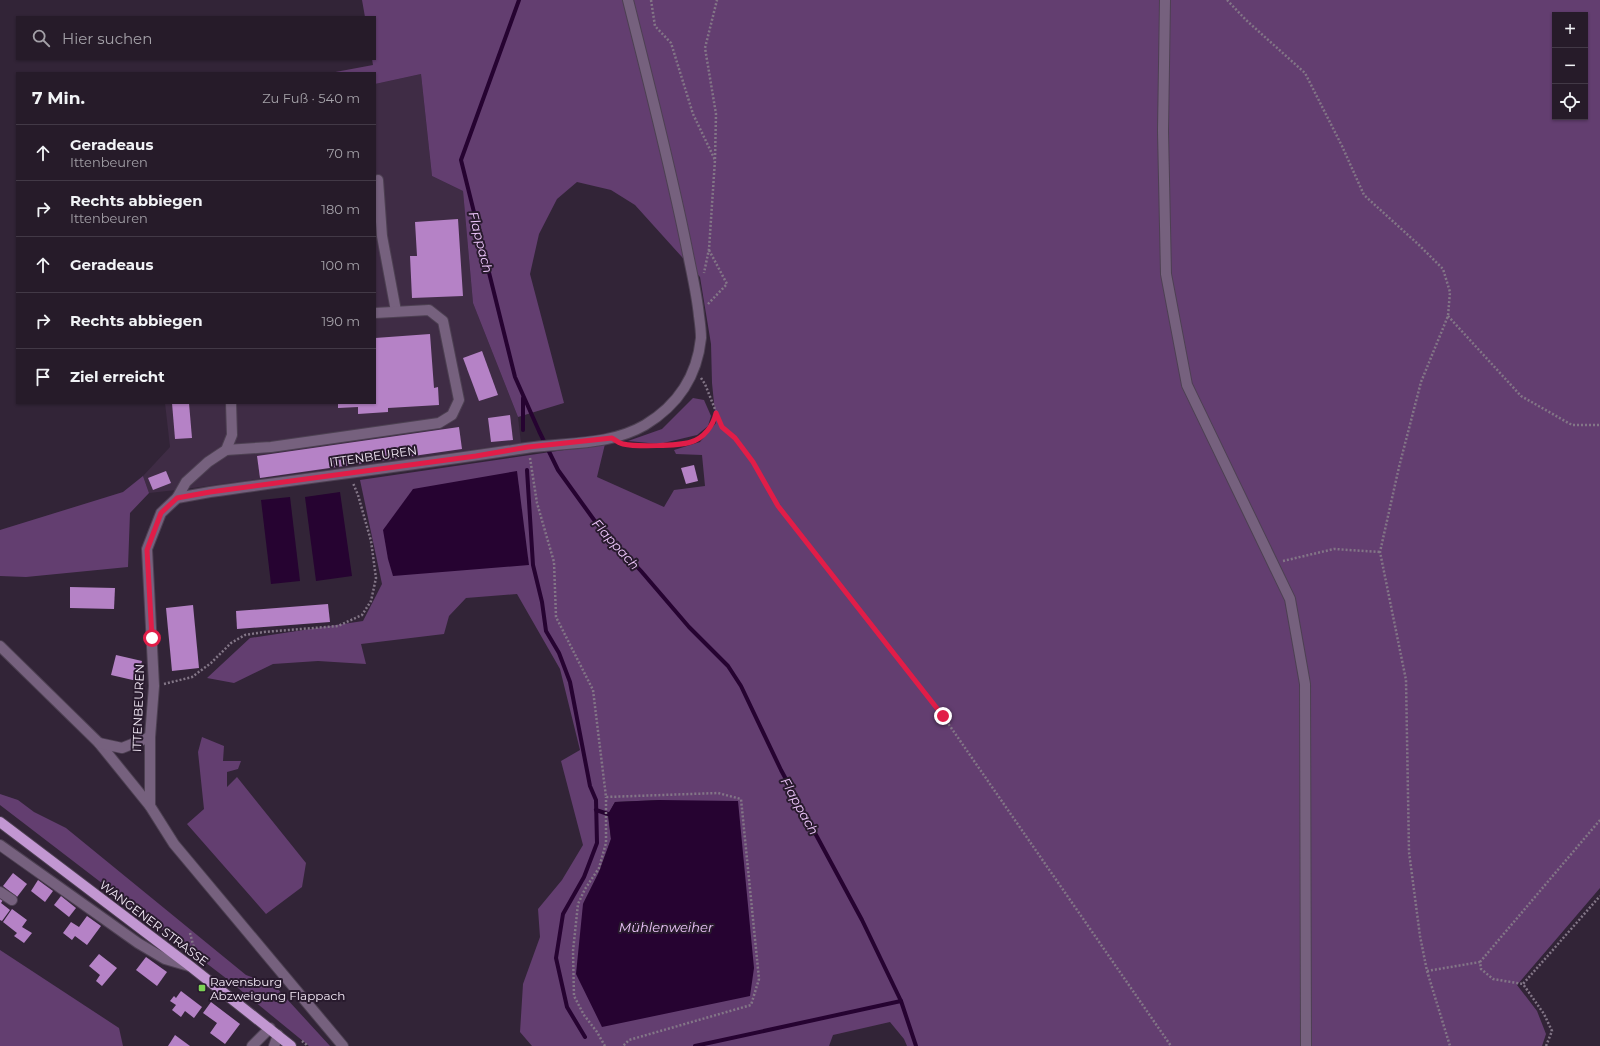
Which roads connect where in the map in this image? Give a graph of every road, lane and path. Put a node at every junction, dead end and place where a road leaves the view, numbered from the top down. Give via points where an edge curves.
1 (628, 0) edge
2 (651, 0) edge
3 (717, 0) edge
4 (1165, 0) edge
5 (1227, 0) edge
6 (715, 160) junction
7 (378, 180) dead end
8 (377, 209) edge
9 (709, 249) junction
10 (693, 282) junction
11 (396, 312) junction
12 (376, 313) edge
13 (699, 315) junction
14 (1448, 316) junction
15 (691, 375) junction
16 (231, 404) edge
17 (716, 413) junction
18 (1600, 425) edge
19 (612, 438) junction
20 (532, 447) junction
21 (226, 450) junction
22 (349, 473) junction
23 (177, 498) junction
24 (1380, 552) junction
25 (1272, 563) junction
26 (0, 646) edge
27 (154, 686) junction
28 (150, 737) junction
29 (99, 743) junction
30 (606, 797) junction
31 (150, 806) junction
32 (1600, 820) edge
33 (0, 822) edge
34 (0, 845) edge
35 (0, 892) edge
36 (1600, 896) edge
37 (12, 900) dead end
38 (190, 933) dead end
39 (1480, 962) junction
40 (194, 963) junction
41 (1427, 971) junction
42 (1523, 984) junction
43 (274, 1032) junction
44 (252, 1046) edge
45 (274, 1046) edge
46 (291, 1046) edge
47 (343, 1046) edge
48 (605, 1046) edge
49 (623, 1046) edge
50 (1171, 1046) edge
51 (1306, 1046) edge
52 (1450, 1046) edge
53 (1546, 1046) edge

1 - 10 street, ITTENBEUREN via 678,203
2 - 6 path via 655,26 671,43 693,114
3 - 6 path via 705,48 716,114
4 - 25 street via 1163,131 1166,274 1187,385
5 - 14 path via 1305,73 1364,195 1443,269 1450,292
6 - 9 path
7 - 8 street
8 - 11 street
9 - 10 path via 703,280
9 - 13 path via 727,284
10 - 13 street, ITTENBEUREN
11 - 12 street
11 - 21 street via 429,310 443,321 459,400 452,415 439,423 271,447
13 - 15 street, ITTENBEUREN via 701,335
14 - 18 path via 1521,396 1572,425
14 - 24 path via 1421,382
15 - 17 path via 698,376 705,384
15 - 19 street, ITTENBEUREN via 672,405 644,425
16 - 21 street via 232,435
17 - 19 path via 711,427 692,442 656,446 623,444
17 - 50 path via 722,427 735,438 753,462 778,506 943,716
19 - 20 street, ITTENBEUREN
20 - 22 street, ITTENBEUREN
20 - 30 path via 537,503 554,562 556,617 593,690
21 - 23 street via 186,482
22 - 23 street, ITTENBEUREN
22 - 27 path via 371,541 376,578 371,601 362,615 338,626 245,635 231,643 212,663 192,677
23 - 27 street, ITTENBEUREN via 161,513 147,550
24 - 25 path via 1334,550
24 - 41 path via 1406,680 1409,852
25 - 51 street via 1290,599 1305,684
26 - 29 street
27 - 28 street, ITTENBEUREN
28 - 29 street via 122,748
28 - 31 street, ITTENBEUREN
29 - 31 street
30 - 48 path via 606,843 599,868 578,904 573,951 574,996
30 - 49 path via 718,793 741,799 759,979 751,1005 628,1040
31 - 47 street via 174,844
32 - 39 path
33 - 40 main road, WANGENER STRASSE
34 - 40 street via 138,943 165,959
35 - 37 street
36 - 42 path
38 - 40 path
39 - 41 path
39 - 42 path via 1481,969 1493,979
40 - 43 main road, WANGENER STRASSE
41 - 52 path
42 - 53 path via 1544,1014 1552,1031
43 - 44 street
43 - 45 street
43 - 46 main road, WANGENER STRASSE

